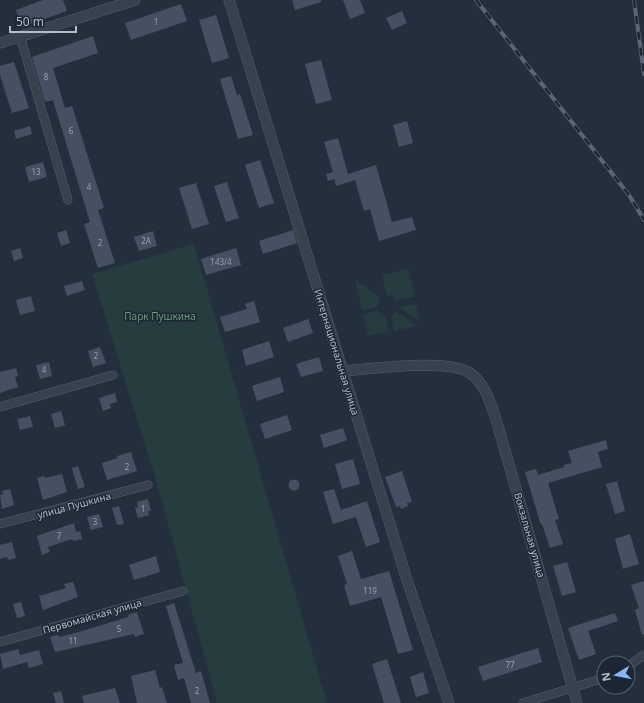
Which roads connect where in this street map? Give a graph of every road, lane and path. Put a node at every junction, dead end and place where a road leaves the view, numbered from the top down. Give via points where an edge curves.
1 (135, 0) edge
2 (229, 0) edge
3 (20, 36) junction
4 (0, 43) edge
5 (68, 200) dead end
6 (343, 371) junction
7 (113, 374) dead end
8 (0, 407) edge
9 (148, 485) dead end
10 (0, 524) edge
11 (183, 591) dead end
12 (0, 642) edge
13 (596, 681) edge
14 (574, 688) junction
15 (449, 703) edge
16 (524, 703) edge
17 (578, 703) edge

1 - 3 street
2 - 6 street, Интернациональная улица
3 - 4 street
3 - 5 street
6 - 14 street, Вокзальная улица via 414,365 451,367 470,372 484,387 498,426
6 - 15 street, Интернациональная улица via 407,580
7 - 8 street
9 - 10 street, улица Пушкина
11 - 12 street, Первомайская улица
13 - 14 street
14 - 16 street
14 - 17 street, Вокзальная улица

